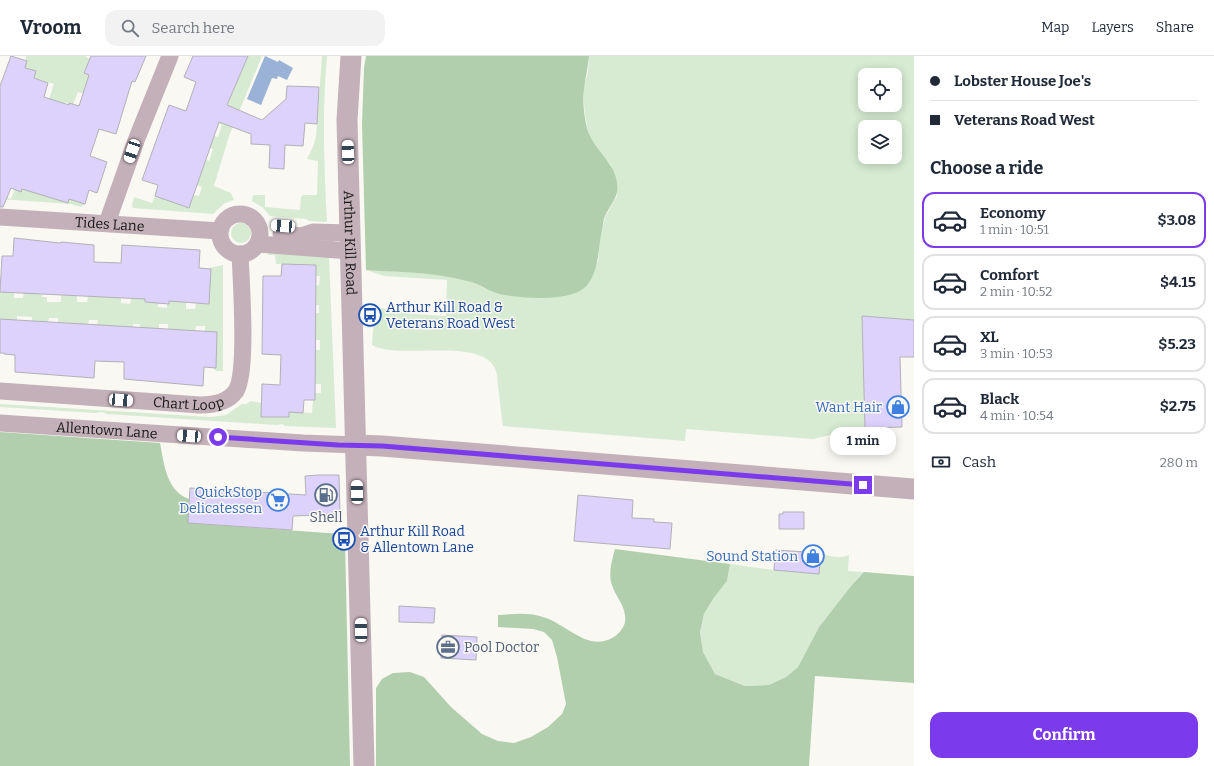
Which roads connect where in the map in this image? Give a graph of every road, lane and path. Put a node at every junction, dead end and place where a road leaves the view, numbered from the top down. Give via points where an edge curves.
1 (170, 56) edge
2 (351, 56) edge
3 (0, 217) edge
4 (107, 223) junction
5 (220, 231) junction
6 (259, 234) junction
7 (350, 242) junction
8 (240, 254) junction
9 (0, 391) edge
10 (0, 423) edge
11 (356, 445) junction
12 (914, 489) edge
13 (364, 766) edge

1 - 4 street
2 - 7 street, Arthur Kill Road via 346,120
3 - 4 street, Tides Lane
4 - 5 street, Tides Lane
5 - 6 street via 226,219 232,215 245,214 251,216
5 - 8 street via 226,248 230,252
6 - 7 street
6 - 7 street via 303,227
6 - 8 street via 254,249
7 - 11 street, Arthur Kill Road
8 - 9 street, Chart Loop via 242,371 236,391 223,401 212,405 200,405
10 - 11 street, Allentown Lane
11 - 12 street
11 - 13 street, Arthur Kill Road

